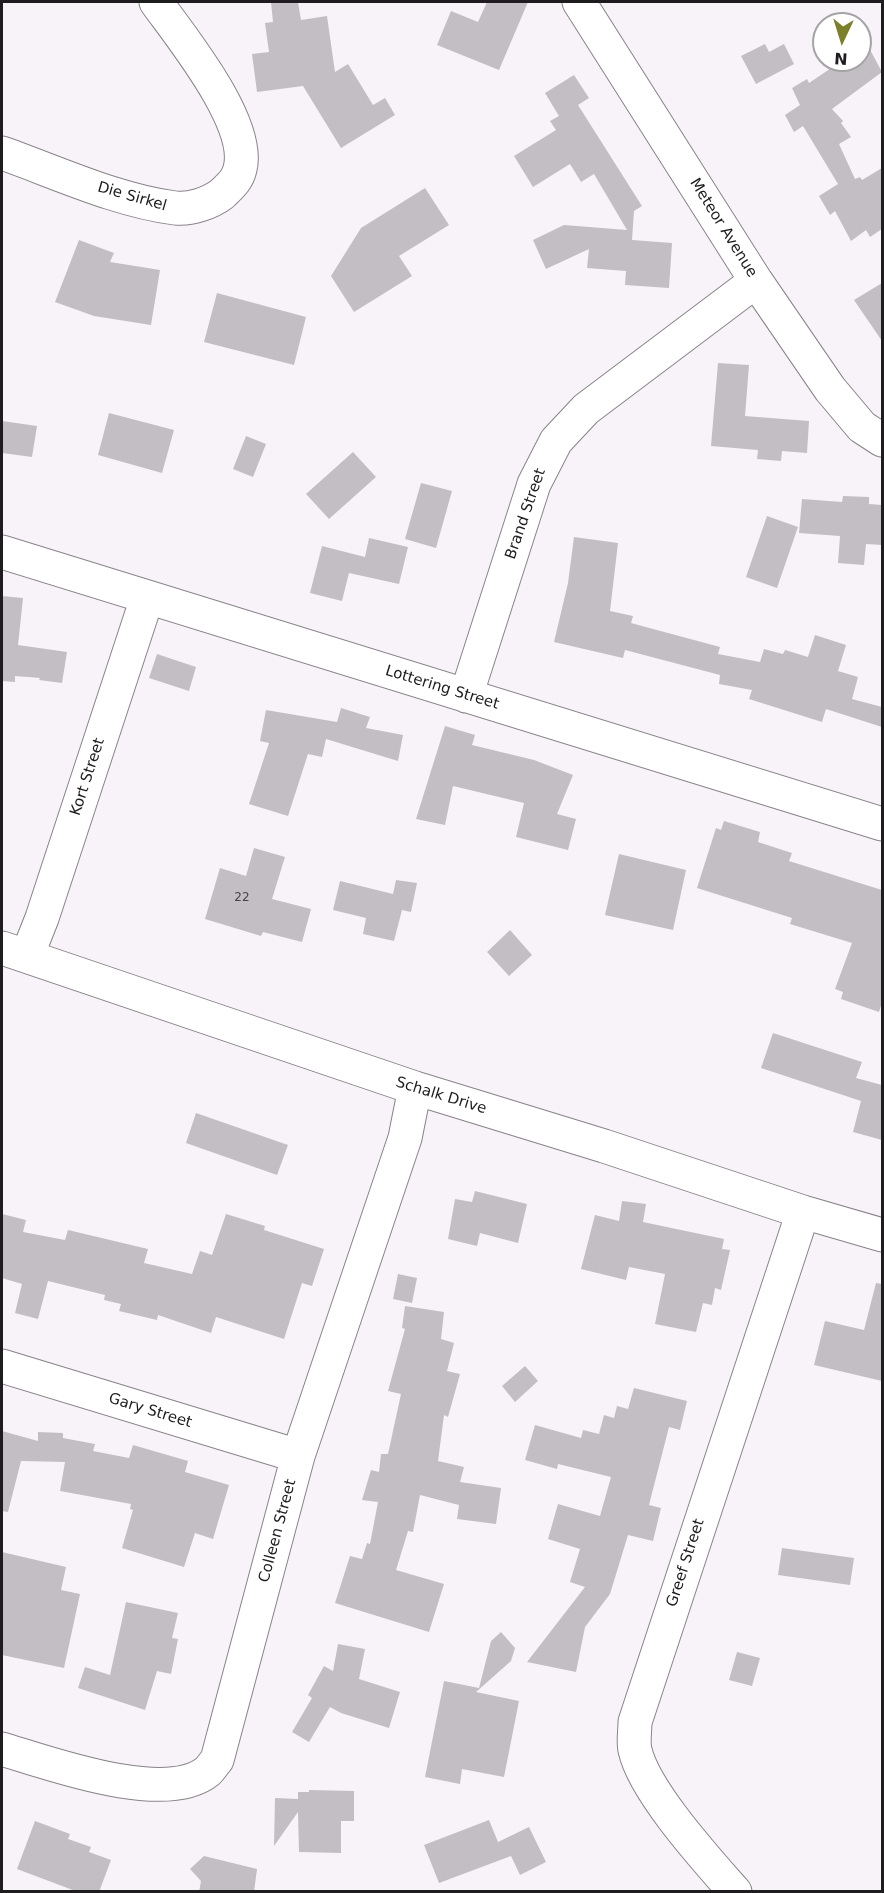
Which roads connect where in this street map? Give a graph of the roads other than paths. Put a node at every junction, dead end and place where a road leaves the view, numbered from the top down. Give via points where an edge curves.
1 (156, 2) edge
2 (579, 2) edge
3 (2, 153) edge
4 (756, 281) junction
5 (882, 440) edge
6 (2, 552) edge
7 (147, 598) junction
8 (466, 696) junction
9 (882, 824) edge
10 (14, 952) edge
11 (415, 1088) junction
12 (803, 1212) junction
13 (882, 1235) edge
14 (2, 1366) edge
15 (298, 1456) junction
16 (2, 1749) edge
17 (735, 1892) edge

1 - 3 street, Die Sirkel via 199,62 234,122 240,167 234,183 200,206 177,209 111,193
2 - 4 street, Meteor Avenue
4 - 5 street, Meteor Avenue via 830,389 862,427
4 - 8 street, Brand Street via 586,409 556,441 534,484
6 - 7 street, Lottering Street
7 - 8 street, Lottering Street
7 - 10 street, Kort Street via 42,918
8 - 9 street, Lottering Street
10 - 11 street, Schalk Drive
11 - 12 street, Schalk Drive
11 - 15 street, Colleen Street via 405,1138
12 - 13 street, Schalk Drive
12 - 17 street, Greef Street via 635,1722 635,1749 648,1780
14 - 15 street, Gary Street
15 - 16 street, Colleen Street via 217,1760 207,1772 167,1784 118,1781 88,1776

